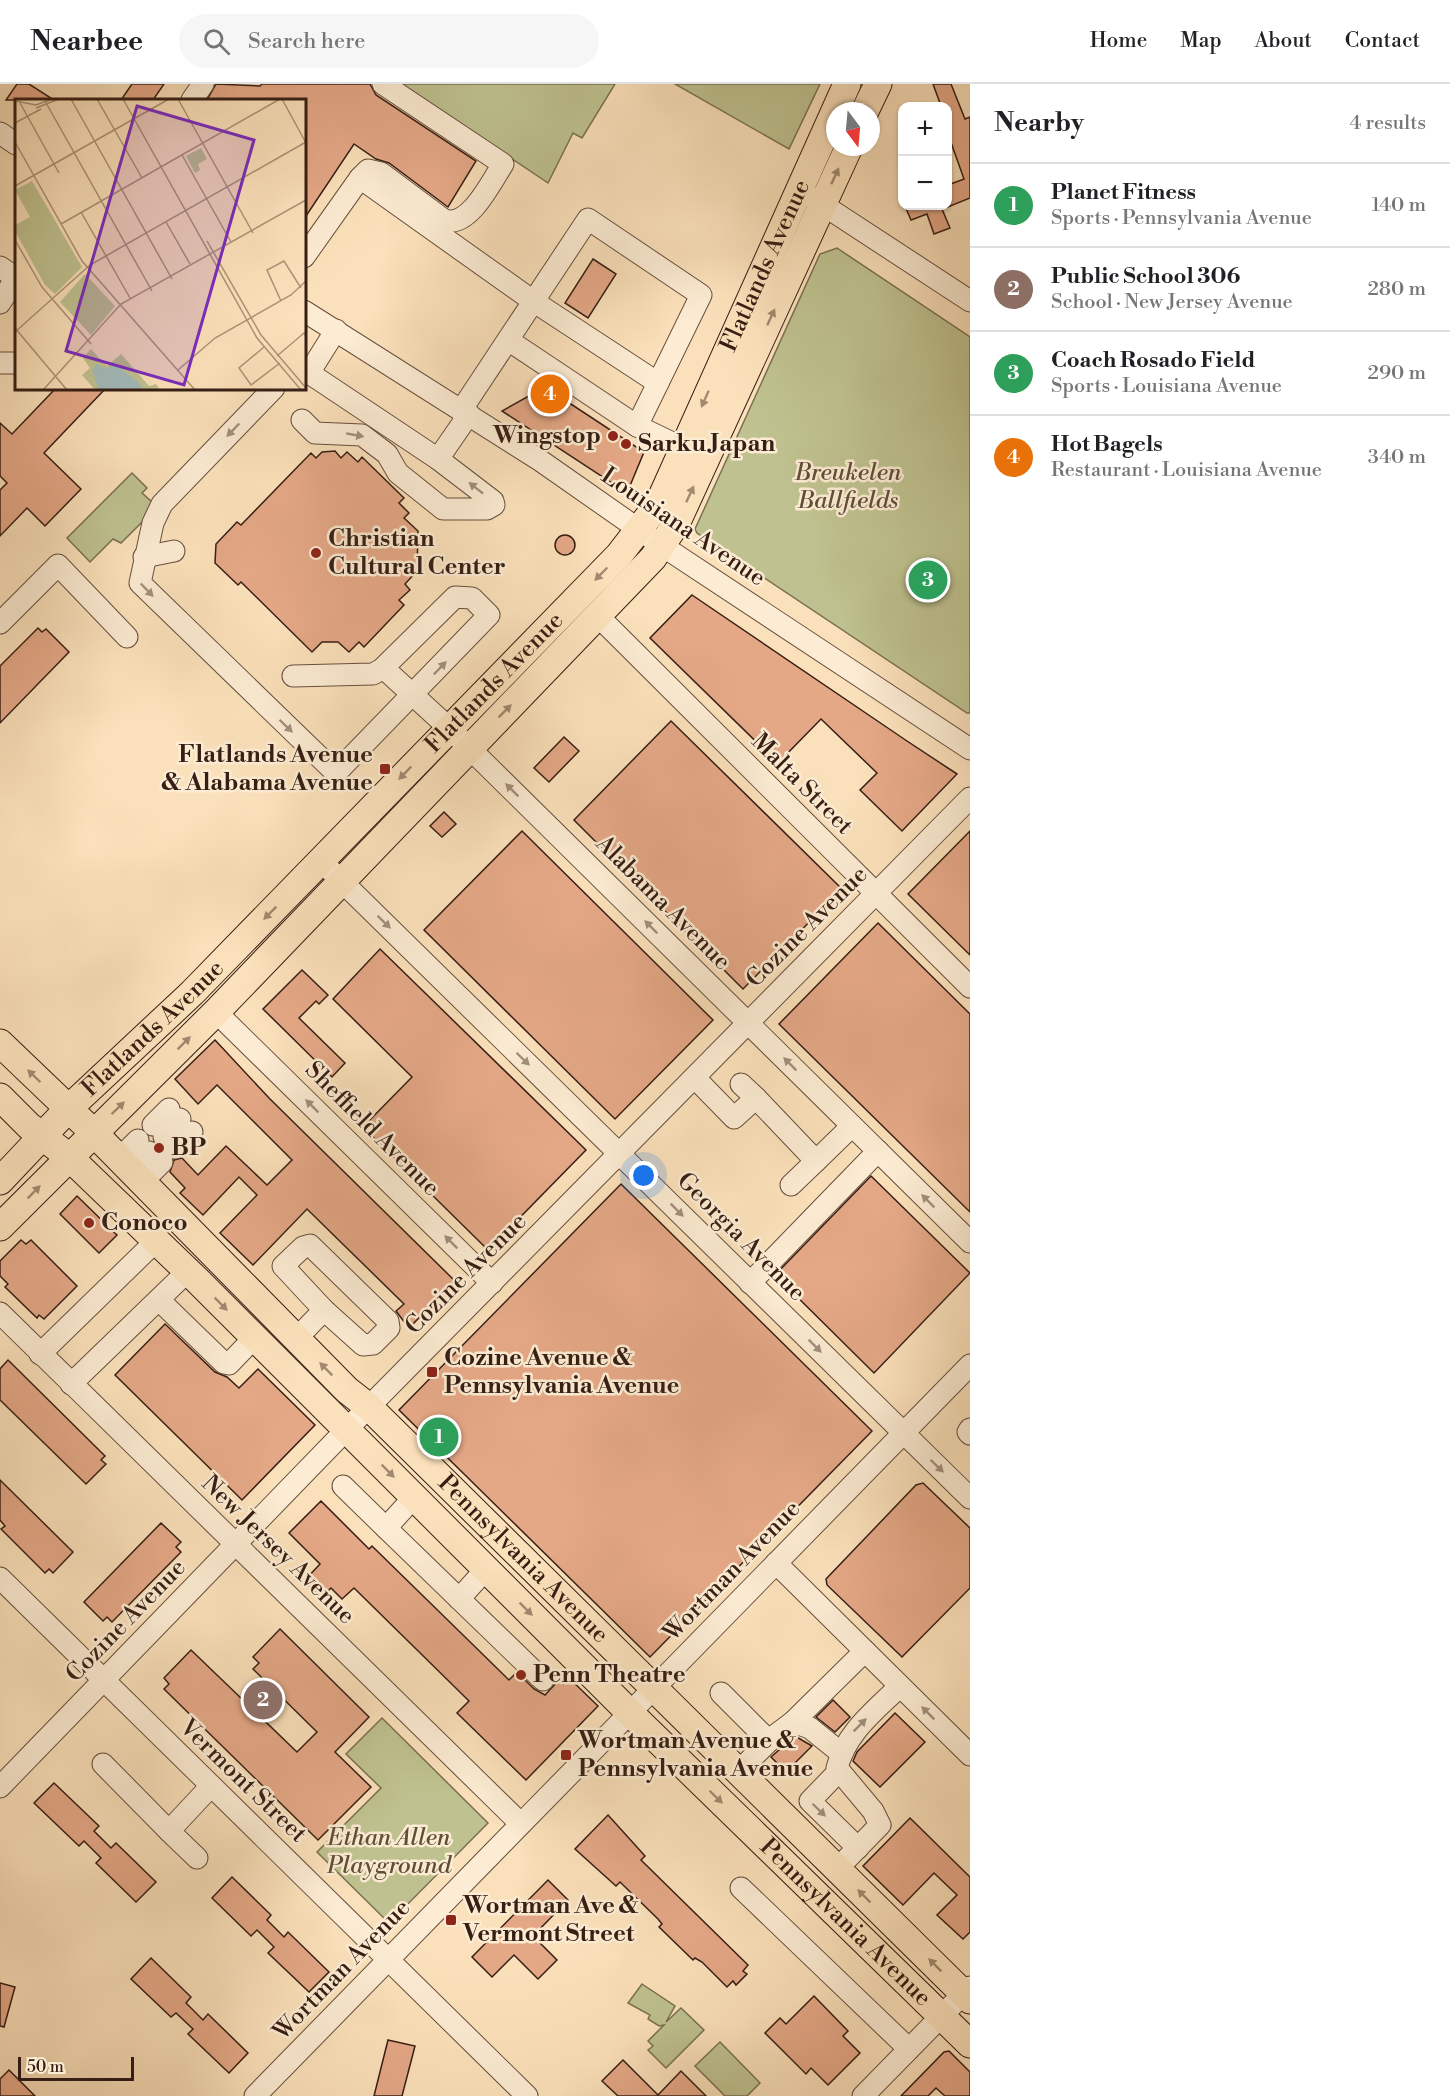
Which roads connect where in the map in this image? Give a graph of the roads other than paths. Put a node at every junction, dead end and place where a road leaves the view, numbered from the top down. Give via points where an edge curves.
1 (203, 84) edge
2 (383, 84) edge
3 (847, 84) edge
4 (878, 84) edge
5 (193, 99) edge
6 (869, 102) edge
7 (0, 133) edge
8 (15, 143) edge
9 (845, 156) edge
10 (360, 178) junction
11 (798, 188) junction
12 (822, 204) junction
13 (306, 254) edge
14 (0, 267) edge
15 (15, 277) edge
16 (15, 280) edge
17 (534, 301) junction
18 (970, 301) edge
19 (0, 303) edge
20 (306, 312) edge
21 (331, 327) junction
22 (508, 340) junction
23 (306, 355) edge
24 (658, 383) junction
25 (272, 390) edge
26 (466, 412) junction
27 (302, 420) dead end
28 (637, 426) junction
29 (683, 448) junction
30 (438, 459) junction
31 (639, 530) junction
32 (661, 545) junction
33 (174, 551) dead end
34 (144, 557) junction
35 (599, 617) junction
36 (0, 623) edge
37 (127, 637) dead end
38 (390, 674) dead end
39 (293, 676) dead end
40 (413, 695) junction
41 (449, 728) junction
42 (469, 748) junction
43 (970, 749) edge
44 (970, 798) edge
45 (321, 861) junction
46 (342, 881) junction
47 (876, 894) junction
48 (970, 987) edge
49 (216, 1012) junction
50 (749, 1023) junction
51 (0, 1043) edge
52 (695, 1078) junction
53 (0, 1097) edge
54 (68, 1109) junction
55 (852, 1126) junction
56 (93, 1132) junction
57 (42, 1137) junction
58 (878, 1151) junction
59 (148, 1153) junction
60 (620, 1154) junction
61 (69, 1157) junction
62 (816, 1161) junction
63 (0, 1181) edge
64 (791, 1185) dead end
65 (0, 1227) edge
66 (156, 1241) junction
67 (970, 1242) edge
68 (188, 1271) junction
69 (750, 1282) junction
70 (492, 1283) junction
71 (159, 1300) junction
72 (324, 1310) junction
73 (0, 1313) edge
74 (254, 1338) junction
75 (296, 1339) junction
76 (40, 1354) junction
77 (969, 1368) edge
78 (71, 1384) junction
79 (370, 1408) junction
80 (970, 1429) edge
81 (346, 1430) junction
82 (903, 1433) junction
83 (970, 1434) edge
84 (342, 1486) dead end
85 (414, 1497) junction
86 (970, 1498) edge
87 (386, 1528) junction
88 (237, 1545) junction
89 (776, 1563) junction
90 (486, 1569) junction
91 (0, 1578) edge
92 (459, 1599) junction
93 (865, 1651) junction
94 (543, 1680) dead end
95 (104, 1681) junction
96 (900, 1686) junction
97 (652, 1688) junction
98 (721, 1693) dead end
99 (629, 1712) junction
100 (793, 1722) junction
101 (769, 1741) junction
102 (967, 1747) edge
103 (840, 1762) junction
104 (103, 1764) dead end
105 (738, 1772) junction
106 (211, 1786) junction
107 (0, 1787) edge
108 (520, 1823) junction
109 (169, 1831) junction
110 (858, 1848) junction
111 (198, 1858) dead end
112 (837, 1869) junction
113 (741, 1888) dead end
114 (388, 1960) junction
115 (968, 1994) edge
116 (942, 2016) junction
117 (970, 2044) edge
118 (909, 2049) junction
119 (255, 2096) edge
120 (526, 2096) edge
121 (863, 2096) edge

1 - 5 street
2 - 10 street via 503,164 479,201 460,222 452,223 381,173 368,170
3 - 11 main road, Flatlands Avenue
4 - 6 main road
7 - 8 street
12 -> 9 main road, Flatlands Avenue
10 - 13 street
10 - 17 street
11 - 12 street
11 -> 29 main road, Flatlands Avenue
12 - 18 street
32 -> 12 main road, Flatlands Avenue via 676,524
14 - 15 street
16 - 19 street
17 - 22 street
17 - 24 street
17 - 24 street via 588,219 701,295
20 - 21 street, Louisiana Avenue
21 - 23 street
21 - 26 street, Louisiana Avenue
21 - 30 street via 309,373
22 - 26 street
22 - 28 street
24 - 28 street
25 -> 34 street via 162,504
26 - 30 street
26 - 31 street, Louisiana Avenue
27 -> 30 street via 315,433 362,435 387,454 399,473 443,508 487,509 494,505
28 - 29 street
29 - 31 main road, Flatlands Avenue via 659,503
31 - 32 street, Louisiana Avenue
31 -> 41 main road, Flatlands Avenue
32 - 35 main road, Flatlands Avenue
32 - 43 street, Louisiana Avenue
33 - 34 street
34 -> 40 street via 140,583 336,773
42 -> 35 main road, Flatlands Avenue
35 - 47 street, Malta Street
36 - 37 street via 58,565
38 - 40 street, Alabama Avenue
40 -> 39 street via 488,619 488,612 472,598 454,597 373,674
40 - 41 street, Alabama Avenue
41 - 42 street, Alabama Avenue
41 -> 45 main road, Flatlands Avenue
42 - 46 main road, Flatlands Avenue
50 -> 42 street, Alabama Avenue
44 - 47 street, Cozine Avenue
45 - 46 street, Georgia Avenue
45 -> 54 main road, Flatlands Avenue via 192,993
46 - 49 main road, Flatlands Avenue
46 -> 60 street, Georgia Avenue
47 - 48 street, Malta Street
47 - 50 street, Cozine Avenue
56 -> 49 main road, Flatlands Avenue
70 -> 49 street, Sheffield Avenue
50 - 52 street, Cozine Avenue
55 -> 50 street, Alabama Avenue
54 -> 51 main road, Pennsylvania Avenue
52 - 60 street, Cozine Avenue
52 - 62 street via 734,1118 749,1091
53 - 57 main road, Pennsylvania Avenue
54 - 56 main road, Pennsylvania Avenue
54 - 57 main road, Flatlands Avenue
55 - 58 street, Alabama Avenue
55 - 62 street
56 - 59 main road, Pennsylvania Avenue
56 - 61 main road, Flatlands Avenue
57 - 61 main road, Pennsylvania Avenue
57 - 63 main road, Flatlands Avenue
67 -> 58 street, Alabama Avenue
58 - 69 street
59 - 59 street via 180,1120
59 - 75 main road, Pennsylvania Avenue
60 -> 69 street, Georgia Avenue
60 - 70 street, Cozine Avenue
65 -> 61 main road, Flatlands Avenue
61 - 66 main road, Pennsylvania Avenue
62 - 64 street
66 - 68 main road, Pennsylvania Avenue
66 - 76 street
68 - 71 street
68 -> 74 main road, Pennsylvania Avenue
69 -> 82 street, Georgia Avenue
70 - 79 street, Cozine Avenue
71 - 74 street via 224,1363 229,1364
71 - 78 street
72 - 72 street via 363,1345 373,1344 389,1329 388,1321 310,1245 282,1266
72 - 75 street
73 - 76 street, New Jersey Avenue
74 - 81 main road, Pennsylvania Avenue
79 -> 75 main road, Pennsylvania Avenue
76 - 78 street, New Jersey Avenue
77 - 82 street, Wortman Avenue
78 - 88 street, New Jersey Avenue
79 - 81 street, Cozine Avenue
79 - 97 main road, Pennsylvania Avenue
80 - 83 street
81 -> 85 main road, Pennsylvania Avenue
81 - 88 street, Cozine Avenue
82 -> 86 street, Georgia Avenue
82 - 89 street, Wortman Avenue
84 - 87 street
85 - 87 street
85 - 90 main road, Pennsylvania Avenue
87 - 92 street
88 - 95 street, Cozine Avenue
88 - 108 street, New Jersey Avenue
89 - 93 street
89 - 97 street, Wortman Avenue
90 - 92 street
90 -> 99 main road, Pennsylvania Avenue
91 - 95 street, Vermont Street
92 - 94 street
93 - 96 street
93 - 100 street
95 - 106 street, Vermont Street
95 - 107 street, Cozine Avenue
102 -> 96 street
103 -> 96 street via 849,1736
97 - 99 street, Wortman Avenue
97 - 105 main road, Pennsylvania Avenue
98 - 101 street
99 - 108 street, Wortman Avenue
99 -> 116 main road, Pennsylvania Avenue
100 - 101 street
100 - 103 street via 810,1728
101 - 105 street
103 - 110 street via 880,1825
103 -> 110 street via 810,1802
104 - 109 street
105 - 112 main road, Pennsylvania Avenue
106 - 109 street
106 - 114 street, Vermont Street
108 - 114 street, Wortman Avenue
109 - 111 street
110 - 112 street
115 -> 112 main road, Pennsylvania Avenue
113 - 118 street
114 - 119 street, Wortman Avenue
114 - 120 street, Vermont Street
115 - 116 street
116 - 117 main road, Pennsylvania Avenue
116 - 118 street
118 - 121 street

